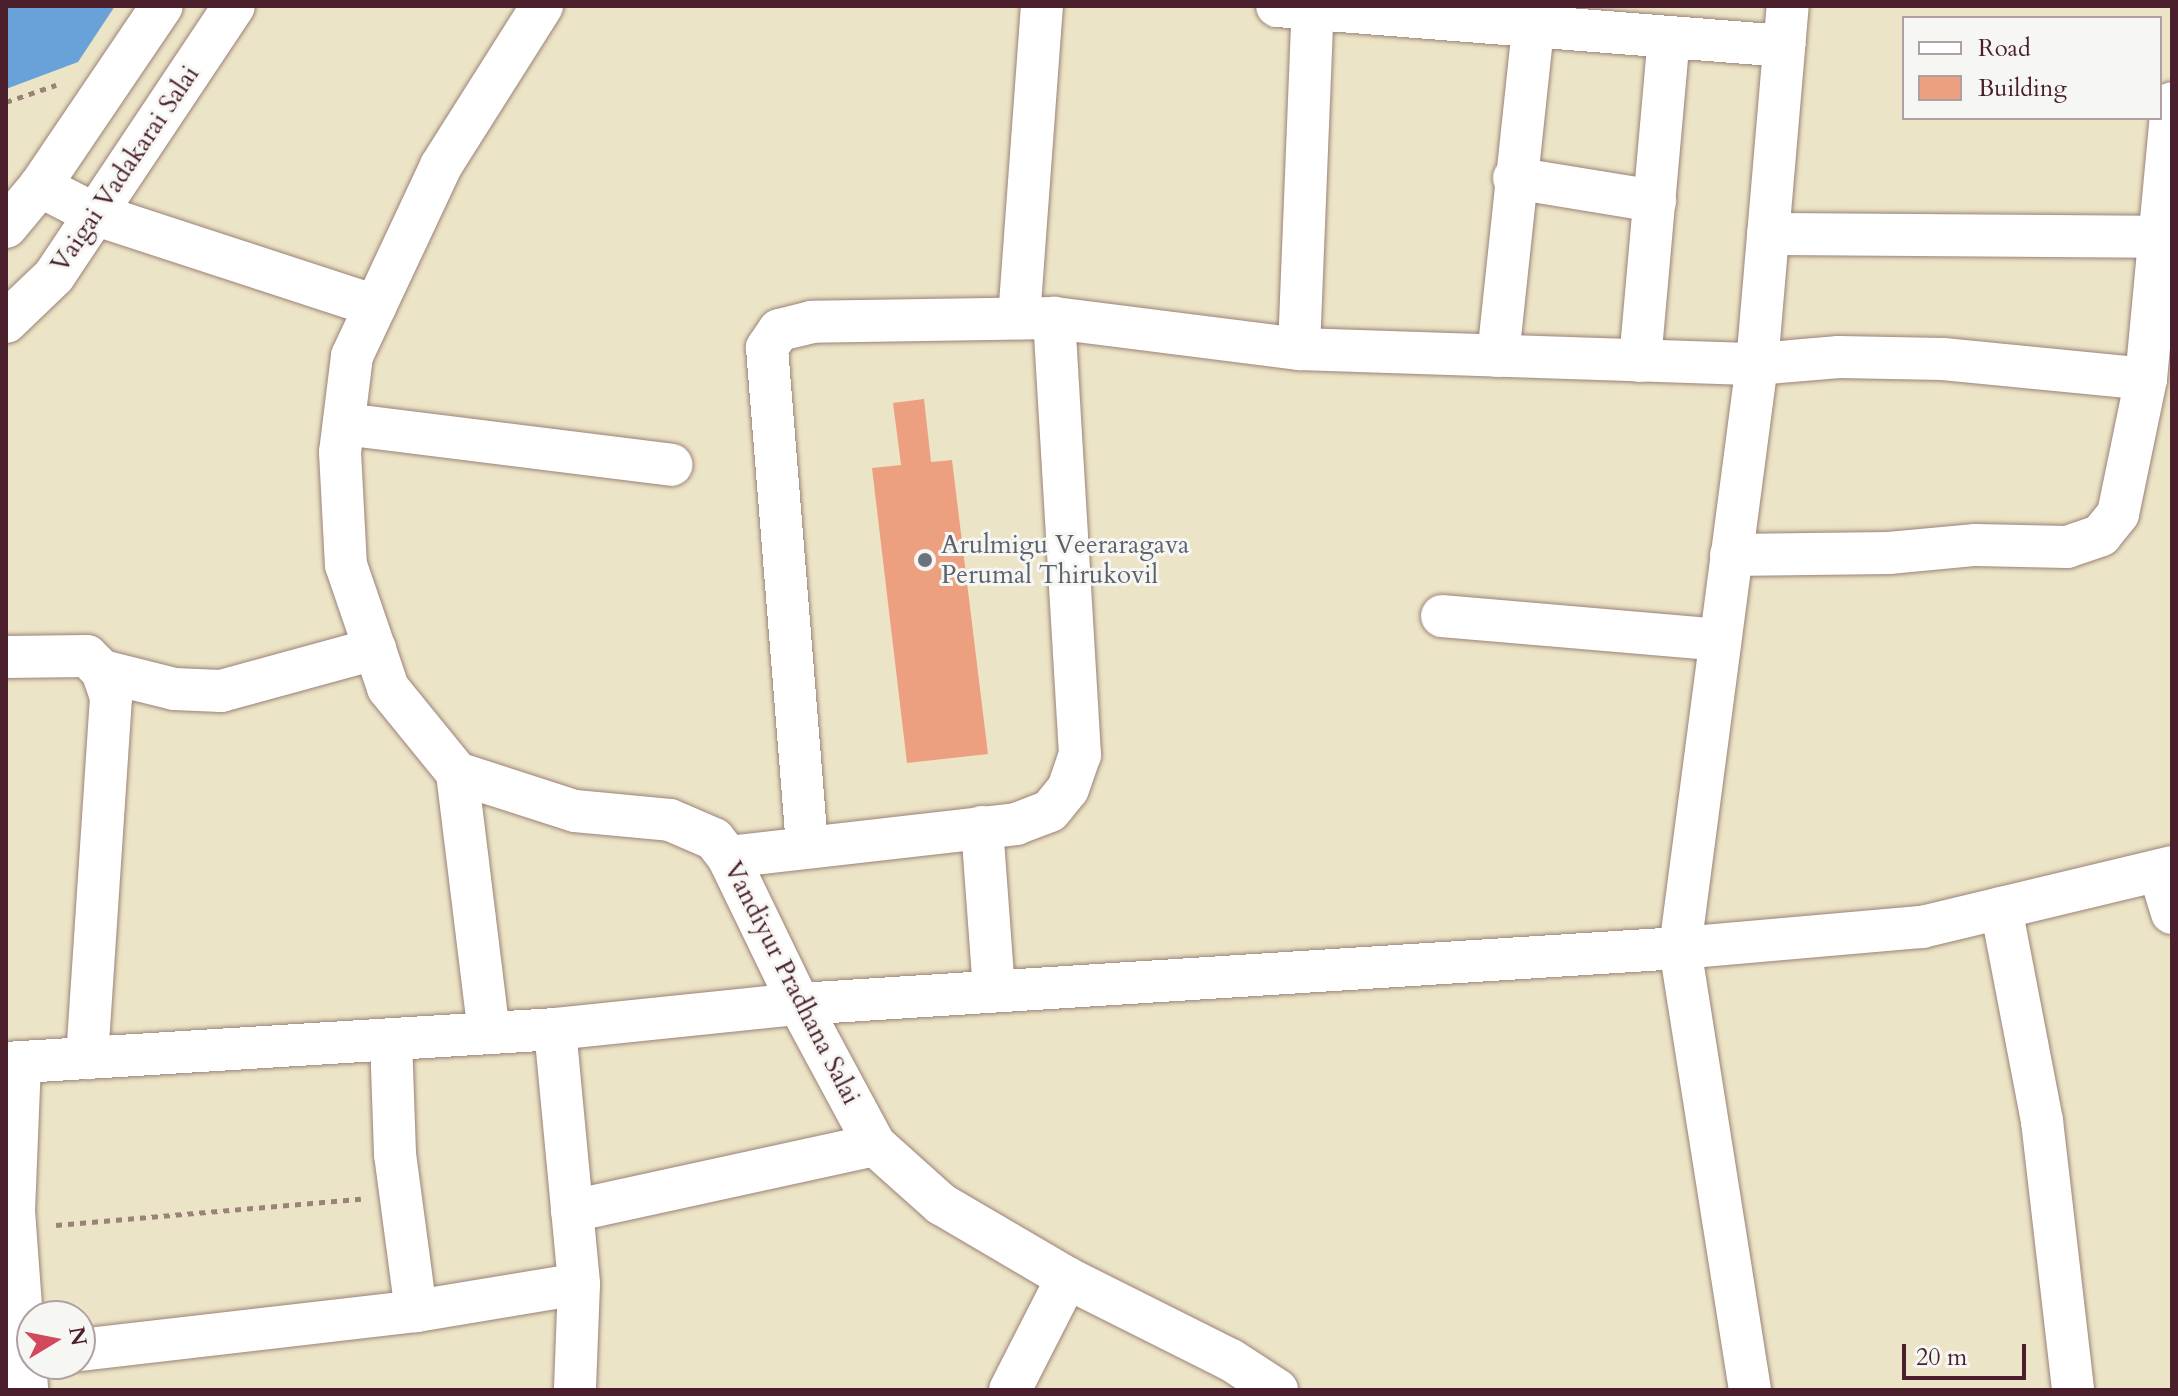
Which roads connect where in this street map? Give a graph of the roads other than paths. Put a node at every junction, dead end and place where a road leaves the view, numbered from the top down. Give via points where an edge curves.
1 (162, 6) edge
2 (234, 6) edge
3 (542, 6) edge
4 (1042, 6) edge
5 (1301, 7) edge
6 (1412, 12) edge
7 (1786, 26) edge
8 (1533, 27) junction
9 (1669, 39) junction
10 (2172, 103) edge
11 (1514, 178) junction
12 (40, 186) junction
13 (1655, 201) junction
14 (94, 214) junction
15 (6, 227) edge
16 (1768, 234) junction
17 (2162, 237) junction
18 (375, 306) junction
19 (1037, 318) junction
20 (6, 322) edge
21 (1299, 349) junction
22 (1498, 356) junction
23 (1640, 361) junction
24 (1757, 364) junction
25 (2146, 379) junction
26 (344, 424) junction
27 (671, 465) dead end
28 (1731, 555) junction
29 (1442, 616) dead end
30 (1720, 640) junction
31 (375, 649) junction
32 (6, 657) edge
33 (102, 671) junction
34 (457, 773) junction
35 (982, 827) junction
36 (807, 846) junction
37 (728, 857) junction
38 (2166, 869) edge
39 (2001, 908) junction
40 (2172, 913) edge
41 (1680, 948) junction
42 (994, 991) junction
43 (799, 1004) junction
44 (555, 1029) junction
45 (489, 1033) junction
46 (391, 1039) junction
47 (87, 1058) junction
48 (13, 1063) edge
49 (875, 1145) junction
50 (572, 1211) junction
51 (12, 1217) edge
52 (1067, 1278) junction
53 (579, 1284) junction
54 (18, 1300) edge
55 (416, 1311) junction
56 (96, 1348) edge
57 (1224, 1375) edge
58 (575, 1390) edge
59 (1010, 1390) edge
60 (1277, 1390) edge
61 (1750, 1390) edge
62 (2073, 1390) edge

1 - 12 street
2 - 14 street, Vaigai Vadakarai Salai
3 - 18 street via 441,166
4 - 19 street
5 - 6 street
5 - 21 street
6 - 8 street
7 - 9 street
7 - 16 street
8 - 9 street
8 - 11 street
9 - 13 street
10 - 17 street
11 - 13 street
11 - 22 street
12 - 14 street
12 - 15 street
13 - 23 street
14 - 18 street
14 - 20 street, Vaigai Vadakarai Salai via 54,276
16 - 17 street
16 - 24 street
17 - 25 street
18 - 26 street via 352,356
19 - 21 street
19 - 35 street via 1080,755 1068,789 1050,811 1016,824
19 - 36 street via 812,322 779,330 767,348
21 - 22 street
22 - 23 street
23 - 24 street
24 - 25 street via 1839,357 1943,359
24 - 28 street
25 - 28 street via 2118,514 2101,535 2067,547 1976,545 1889,553
26 - 27 street
26 - 31 street via 346,565
28 - 30 street
29 - 30 street
30 - 41 street
31 - 33 street via 221,691 174,689
31 - 34 street via 388,688
32 - 33 street via 67,653 87,656
33 - 47 street via 111,697
34 - 37 street, Vandiyur Pradhana Salai via 575,811 694,827
34 - 45 street
35 - 36 street
35 - 42 street
36 - 37 street
37 - 43 street, Vandiyur Pradhana Salai
38 - 39 street
38 - 40 street
39 - 41 street via 1922,927
39 - 62 street via 2042,1121
41 - 42 street
41 - 61 street
42 - 43 street
43 - 44 street
43 - 49 street, Vandiyur Pradhana Salai
44 - 45 street
44 - 50 street
45 - 46 street
46 - 47 street
46 - 55 street via 395,1154
47 - 48 street
48 - 51 street
49 - 50 street via 807,1164
49 - 52 street, Vandiyur Pradhana Salai via 941,1204
50 - 53 street
51 - 54 street
52 - 57 street, Vandiyur Pradhana Salai
52 - 59 street
53 - 55 street
53 - 58 street
55 - 56 street
57 - 60 street, Vandiyur Pradhana Salai

